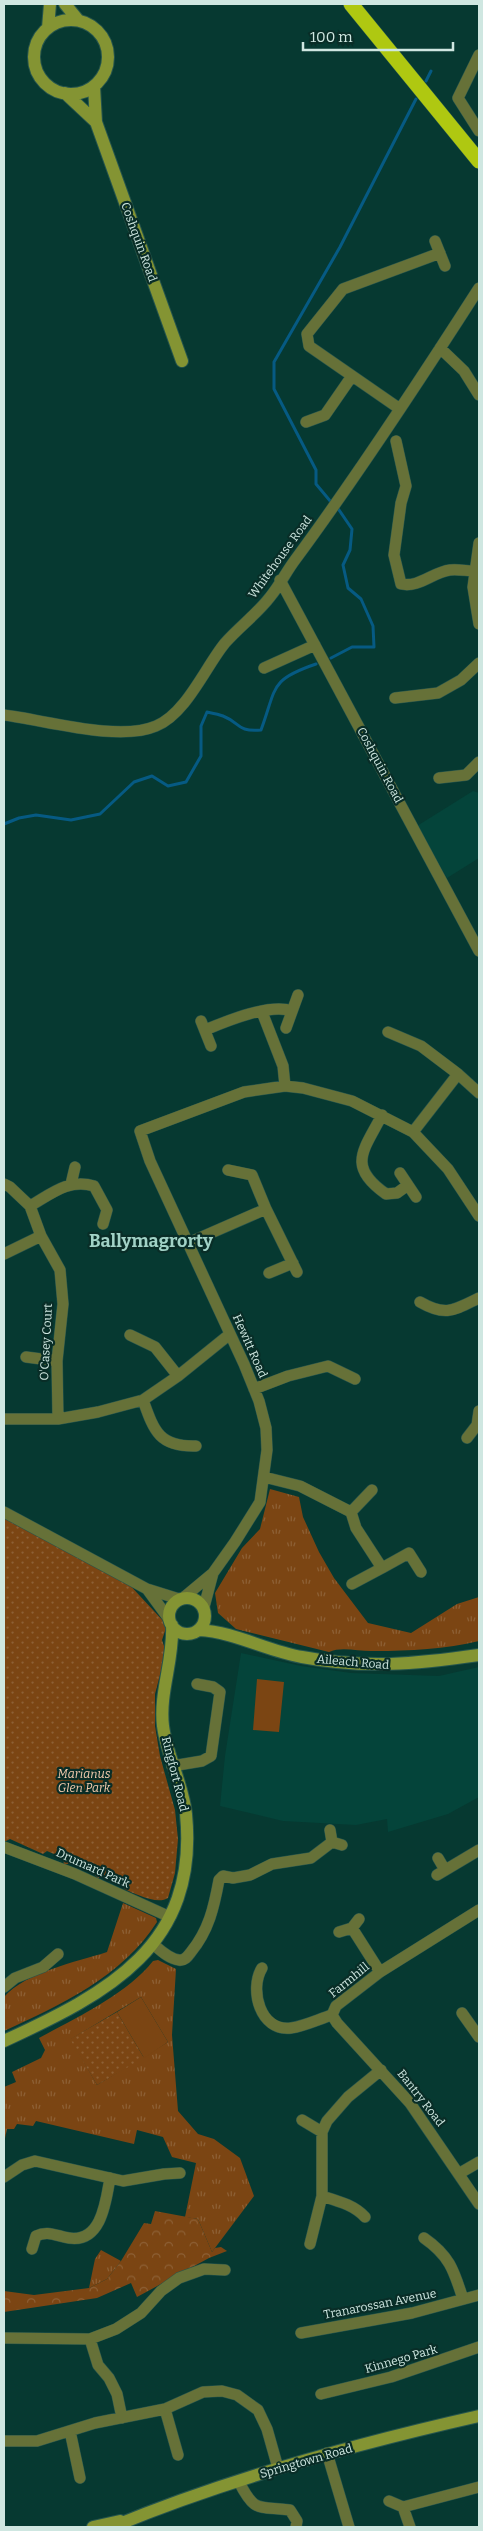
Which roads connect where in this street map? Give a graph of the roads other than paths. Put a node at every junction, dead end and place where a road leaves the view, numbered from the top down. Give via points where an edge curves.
1 (50, 4) edge
2 (65, 4) edge
3 (351, 4) edge
4 (78, 20) junction
5 (48, 28) junction
6 (479, 55) edge
7 (94, 86) junction
8 (65, 94) junction
9 (96, 122) junction
10 (479, 131) edge
11 (479, 161) edge
12 (435, 241) dead end
13 (440, 253) junction
14 (445, 266) dead end
15 (479, 288) edge
16 (440, 348) junction
17 (182, 362) dead end
18 (352, 376) junction
19 (476, 381) edge
20 (479, 395) edge
21 (400, 409) junction
22 (306, 422) dead end
23 (396, 441) dead end
24 (479, 543) edge
25 (474, 571) junction
26 (280, 580) junction
27 (479, 624) edge
28 (315, 645) junction
29 (479, 663) edge
30 (264, 668) dead end
31 (395, 698) dead end
32 (4, 715) edge
33 (479, 762) edge
34 (439, 778) dead end
35 (479, 951) edge
36 (298, 995) dead end
37 (292, 1011) junction
38 (262, 1012) junction
39 (286, 1028) dead end
40 (388, 1032) dead end
41 (211, 1046) dead end
42 (458, 1074) junction
43 (285, 1086) junction
44 (479, 1093) edge
45 (382, 1114) junction
46 (413, 1132) junction
47 (75, 1167) dead end
48 (228, 1170) dead end
49 (400, 1173) dead end
50 (4, 1184) edge
51 (71, 1184) junction
52 (408, 1185) junction
53 (416, 1197) dead end
54 (30, 1206) junction
55 (266, 1209) junction
56 (479, 1216) edge
57 (102, 1224) dead end
58 (41, 1236) junction
59 (188, 1243) junction
60 (4, 1254) edge
61 (269, 1273) dead end
62 (479, 1298) edge
63 (420, 1302) dead end
64 (230, 1334) junction
65 (130, 1335) dead end
66 (26, 1357) dead end
67 (57, 1361) junction
68 (178, 1376) junction
69 (356, 1380) dead end
70 (254, 1389) junction
71 (143, 1400) junction
72 (479, 1411) edge
73 (4, 1419) edge
74 (58, 1419) junction
75 (467, 1438) dead end
76 (196, 1446) dead end
77 (264, 1477) junction
78 (372, 1490) dead end
79 (4, 1512) edge
80 (351, 1512) junction
81 (382, 1568) junction
82 (422, 1572) dead end
83 (213, 1573) junction
84 (352, 1584) dead end
85 (147, 1589) junction
86 (181, 1598) junction
87 (205, 1610) junction
88 (170, 1622) junction
89 (196, 1632) junction
90 (229, 1635) junction
91 (479, 1655) edge
92 (171, 1658) junction
93 (197, 1684) dead end
94 (172, 1766) junction
95 (335, 1839) dead end
96 (4, 1847) edge
97 (479, 1850) edge
98 (438, 1858) dead end
99 (479, 1910) edge
100 (170, 1917) junction
101 (339, 1932) dead end
102 (153, 1944) junction
103 (58, 1954) dead end
104 (255, 1972) dead end
105 (380, 1972) junction
106 (4, 1987) edge
107 (462, 2013) dead end
108 (332, 2015) junction
109 (475, 2022) edge
110 (479, 2038) edge
111 (4, 2041) edge
112 (381, 2070) junction
113 (302, 2120) dead end
114 (322, 2132) junction
115 (479, 2162) edge
116 (180, 2173) dead end
117 (460, 2173) junction
118 (4, 2175) edge
119 (110, 2178) junction
120 (322, 2196) junction
121 (479, 2204) edge
122 (365, 2217) dead end
123 (424, 2238) dead end
124 (310, 2244) dead end
125 (32, 2249) dead end
126 (225, 2270) dead end
127 (479, 2295) edge
128 (464, 2299) junction
129 (301, 2333) dead end
130 (4, 2338) edge
131 (90, 2340) junction
132 (479, 2347) edge
133 (327, 2396) dead end
134 (165, 2409) junction
135 (479, 2416) edge
136 (122, 2418) junction
137 (70, 2431) junction
138 (4, 2441) edge
139 (327, 2453) junction
140 (178, 2455) dead end
141 (278, 2468) junction
142 (80, 2478) dead end
143 (239, 2482) junction
144 (479, 2487) edge
145 (389, 2501) dead end
146 (403, 2507) junction
147 (137, 2517) junction
148 (93, 2527) edge
149 (112, 2527) edge
150 (296, 2527) edge
151 (348, 2527) edge
152 (410, 2527) edge

1 - 5 street
2 - 4 street
3 - 11 highway
4 - 5 street via 62,21
4 - 7 street via 92,26 106,44 107,67
5 - 8 street via 35,48 35,64 45,83
6 - 10 street via 458,98
7 - 8 street via 80,93
7 - 9 street
8 - 9 street
9 - 17 street, Coshquin Road
12 - 13 street
13 - 14 street
13 - 18 street via 344,289 307,334 309,346
15 - 16 street, Whitehouse Road
16 - 19 street
16 - 21 street, Whitehouse Road
18 - 21 street
18 - 22 street via 324,415
19 - 20 street
21 - 26 street, Whitehouse Road
23 - 25 street via 406,486 394,554 401,584 409,586 430,575 451,570
24 - 25 street
25 - 27 street via 475,610
26 - 28 street, Coshquin Road
26 - 32 street, Whitehouse Road via 270,598 225,643 189,695 158,726 139,732 103,730
28 - 30 street
28 - 35 street, Coshquin Road
29 - 31 street via 461,680 438,694
33 - 34 street via 466,775
36 - 37 street
37 - 38 street via 282,1007
37 - 39 street
38 - 41 street via 203,1026
38 - 43 street via 283,1066
40 - 42 street via 421,1046
42 - 44 street
42 - 46 street
43 - 45 street via 352,1101
43 - 59 street, Hewitt Road via 244,1092 140,1131 150,1161
45 - 46 street
45 - 52 street via 362,1154 362,1170 373,1185 386,1194 397,1193
46 - 56 street via 448,1169
47 - 51 street
48 - 55 street via 252,1176
49 - 52 street
50 - 54 street
51 - 54 street
51 - 57 street via 82,1182 94,1186 107,1210
52 - 53 street
54 - 58 street, O'Casey Court
55 - 59 street
55 - 61 street via 295,1267
58 - 60 street
58 - 67 street, O'Casey Court via 60,1270 63,1304
59 - 64 street, Hewitt Road
62 - 63 street via 449,1312 436,1311
64 - 68 street
64 - 70 street, Hewitt Road
65 - 68 street via 155,1347
66 - 67 street
67 - 74 street, O'Casey Court
68 - 71 street
69 - 70 street via 328,1366
70 - 77 street, Hewitt Road via 266,1428
71 - 74 street
71 - 76 street via 151,1422 164,1441 182,1447
72 - 75 street via 478,1425
73 - 74 street
77 - 80 street via 300,1486
77 - 83 street, Hewitt Road via 260,1502
78 - 80 street
79 - 85 street
80 - 81 street via 356,1528
81 - 82 street via 409,1553
81 - 84 street
83 - 86 street, Hewitt Road
83 - 87 street, Hewitt Road
85 - 86 street
85 - 88 street
86 - 87 street via 195,1599
86 - 88 street via 171,1607
87 - 89 street via 205,1620
87 - 90 street, Aileach Road
88 - 89 street via 180,1633
88 - 92 street, Ringfort Road
89 - 90 street, Aileach Road
89 - 92 street, Ringfort Road
90 - 91 street, Aileach Road via 301,1657 368,1665 425,1663
92 - 94 street, Ringfort Road via 164,1688 163,1726
93 - 94 street via 213,1686 220,1692 211,1756 202,1761
94 - 100 street, Ringfort Road via 186,1811 188,1840 185,1875
95 - 102 street via 311,1858 272,1864 250,1875 223,1876 219,1880 212,1914 202,1938 185,1959 166,1955
96 - 100 street, Drumard Park via 42,1860
97 - 98 street via 441,1873
99 - 105 street, Farmhill
100 - 102 street, Ringfort Road
101 - 105 street, Farmhill via 356,1923
102 - 111 street, Ringfort Road via 123,1976 59,2014
103 - 106 street via 43,1967 15,1978
104 - 108 street, Farmhill via 255,1993 260,2008 274,2025 290,2028
105 - 108 street, Farmhill via 336,2006
107 - 109 street
108 - 112 street, Bantry Road
109 - 110 street
112 - 114 street via 348,2097 327,2121
112 - 117 street, Bantry Road via 410,2103
113 - 114 street
114 - 120 street
115 - 117 street
116 - 119 street via 123,2181
117 - 121 street, Bantry Road
118 - 119 street via 35,2161
119 - 125 street via 99,2223 86,2236 72,2238 44,2232 36,2236
120 - 122 street via 348,2205
120 - 124 street
123 - 128 street via 438,2247 451,2262
126 - 131 street via 204,2269 179,2278 161,2291 141,2313
127 - 128 street, Tranarossan Avenue
128 - 129 street, Tranarossan Avenue via 412,2313
130 - 131 street
131 - 136 street via 98,2365 117,2394
132 - 133 street, Kinnego Park
134 - 136 street
134 - 140 street
134 - 141 street via 203,2392 222,2391 237,2395 258,2410
135 - 139 street, Springtown Road
136 - 137 street
137 - 138 street via 37,2441
137 - 142 street
139 - 141 street, Springtown Road
139 - 151 street
141 - 143 street, Springtown Road
143 - 147 street, Springtown Road
143 - 150 street via 256,2507 290,2510 297,2522
144 - 146 street
145 - 146 street
146 - 152 street
147 - 148 street, Springtown Road
147 - 149 street, Springtown Road

